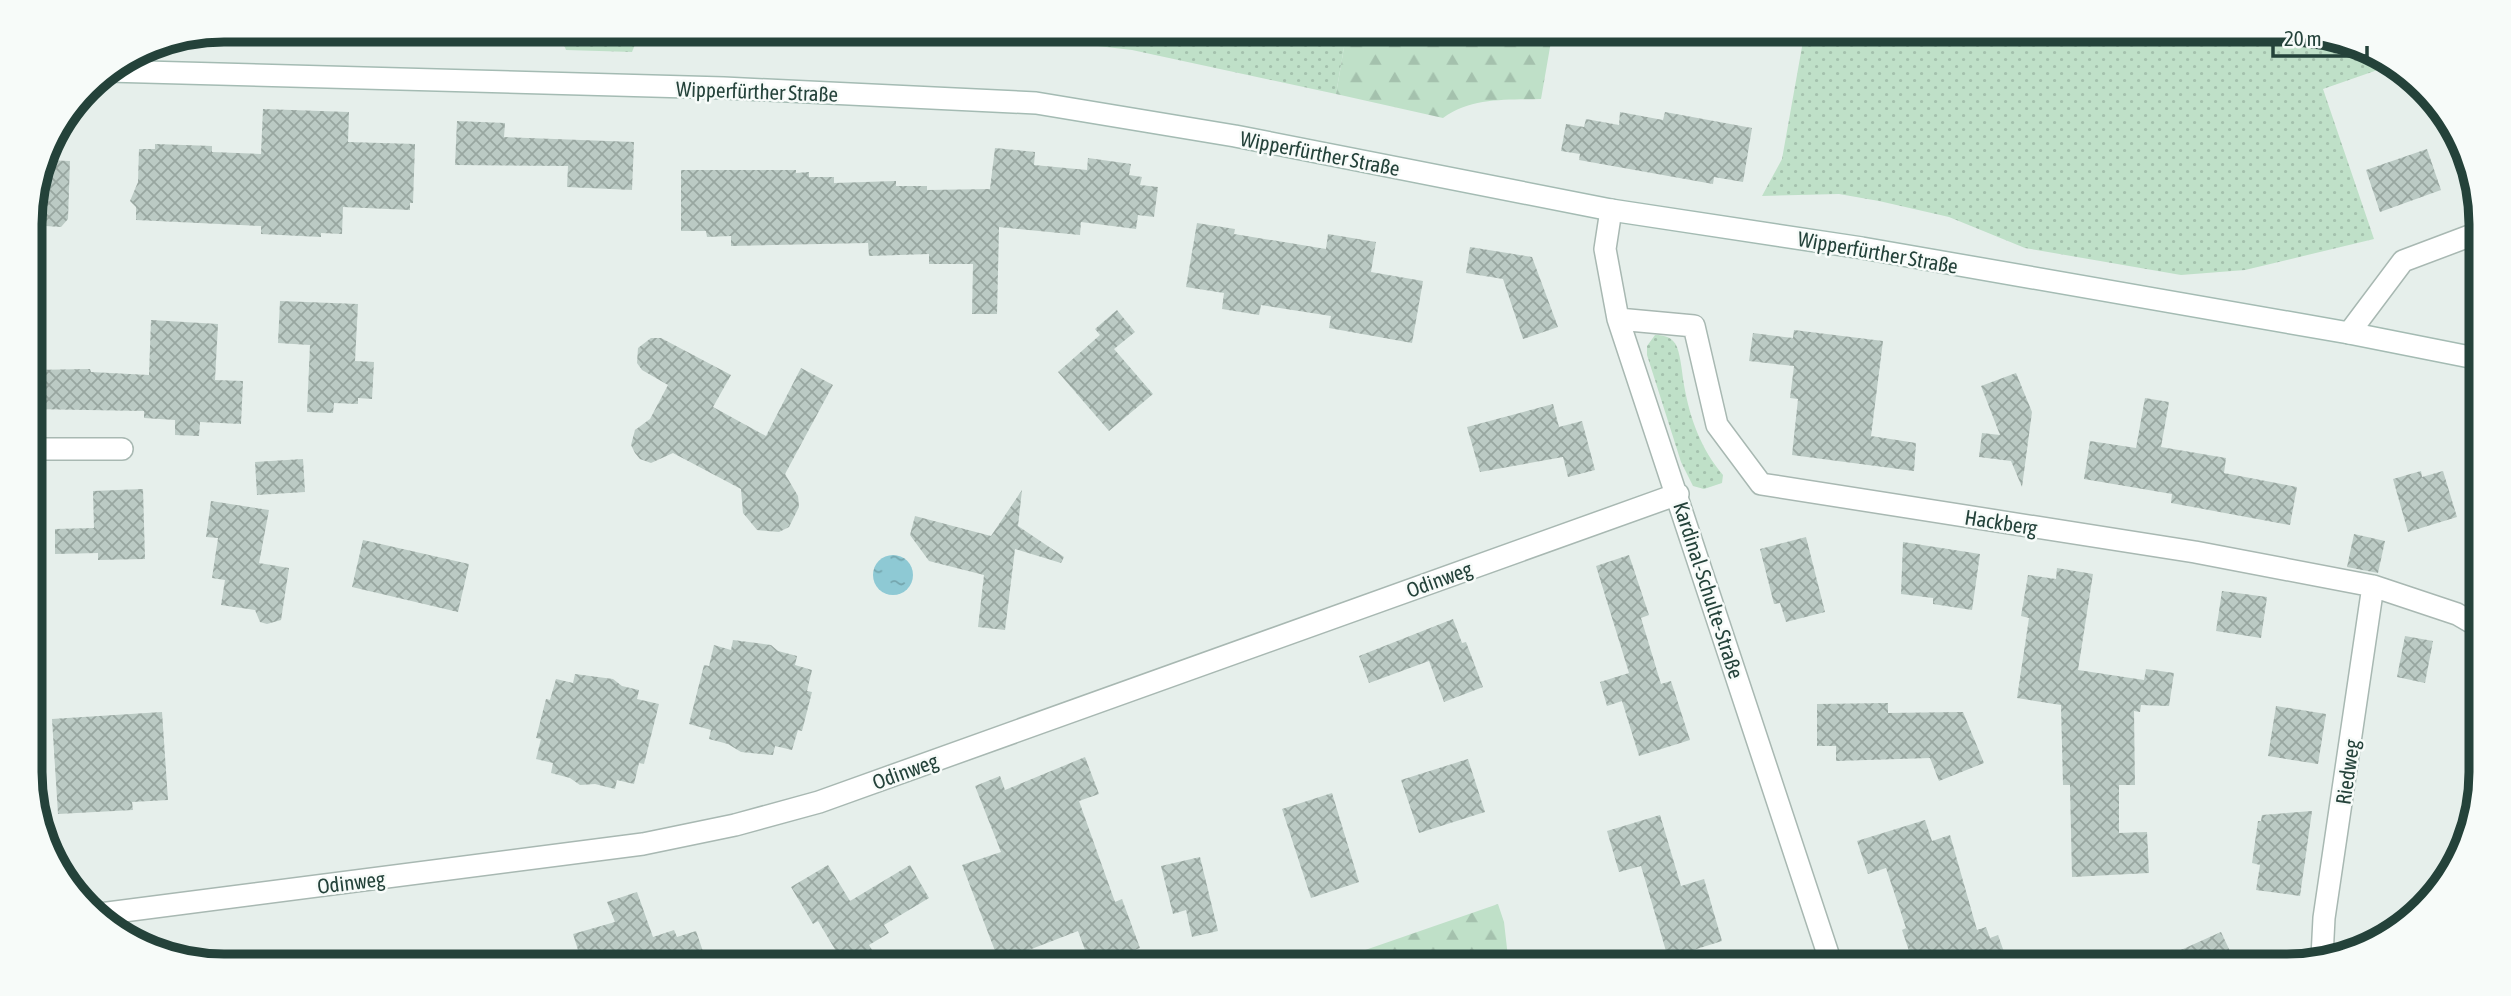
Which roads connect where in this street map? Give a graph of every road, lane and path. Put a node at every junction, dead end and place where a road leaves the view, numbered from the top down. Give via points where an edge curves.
1 (125, 71) edge
2 (1611, 210) junction
3 (2469, 236) edge
4 (1618, 319) junction
5 (2349, 333) junction
6 (2469, 357) edge
7 (42, 449) edge
8 (122, 449) dead end
9 (1678, 494) junction
10 (2373, 586) junction
11 (2469, 621) edge
12 (109, 913) edge
13 (2322, 950) edge
14 (1828, 954) edge

1 - 2 street, Wipperfürther Straße via 724,88 1036,103 1235,136
2 - 4 street, Kardinal-Schulte-Straße via 1605,249
2 - 5 street, Wipperfürther Straße
3 - 5 street via 2403,261
4 - 9 street, Kardinal-Schulte-Straße
4 - 10 street, Hackberg via 1694,326 1717,425 1761,484 2195,552
5 - 6 street, Wipperfürther Straße
7 - 8 street
9 - 12 street, Odinweg via 819,802 734,825 560,856
9 - 14 street, Kardinal-Schulte-Straße
10 - 11 street, Hackberg
10 - 13 street, Riedweg

